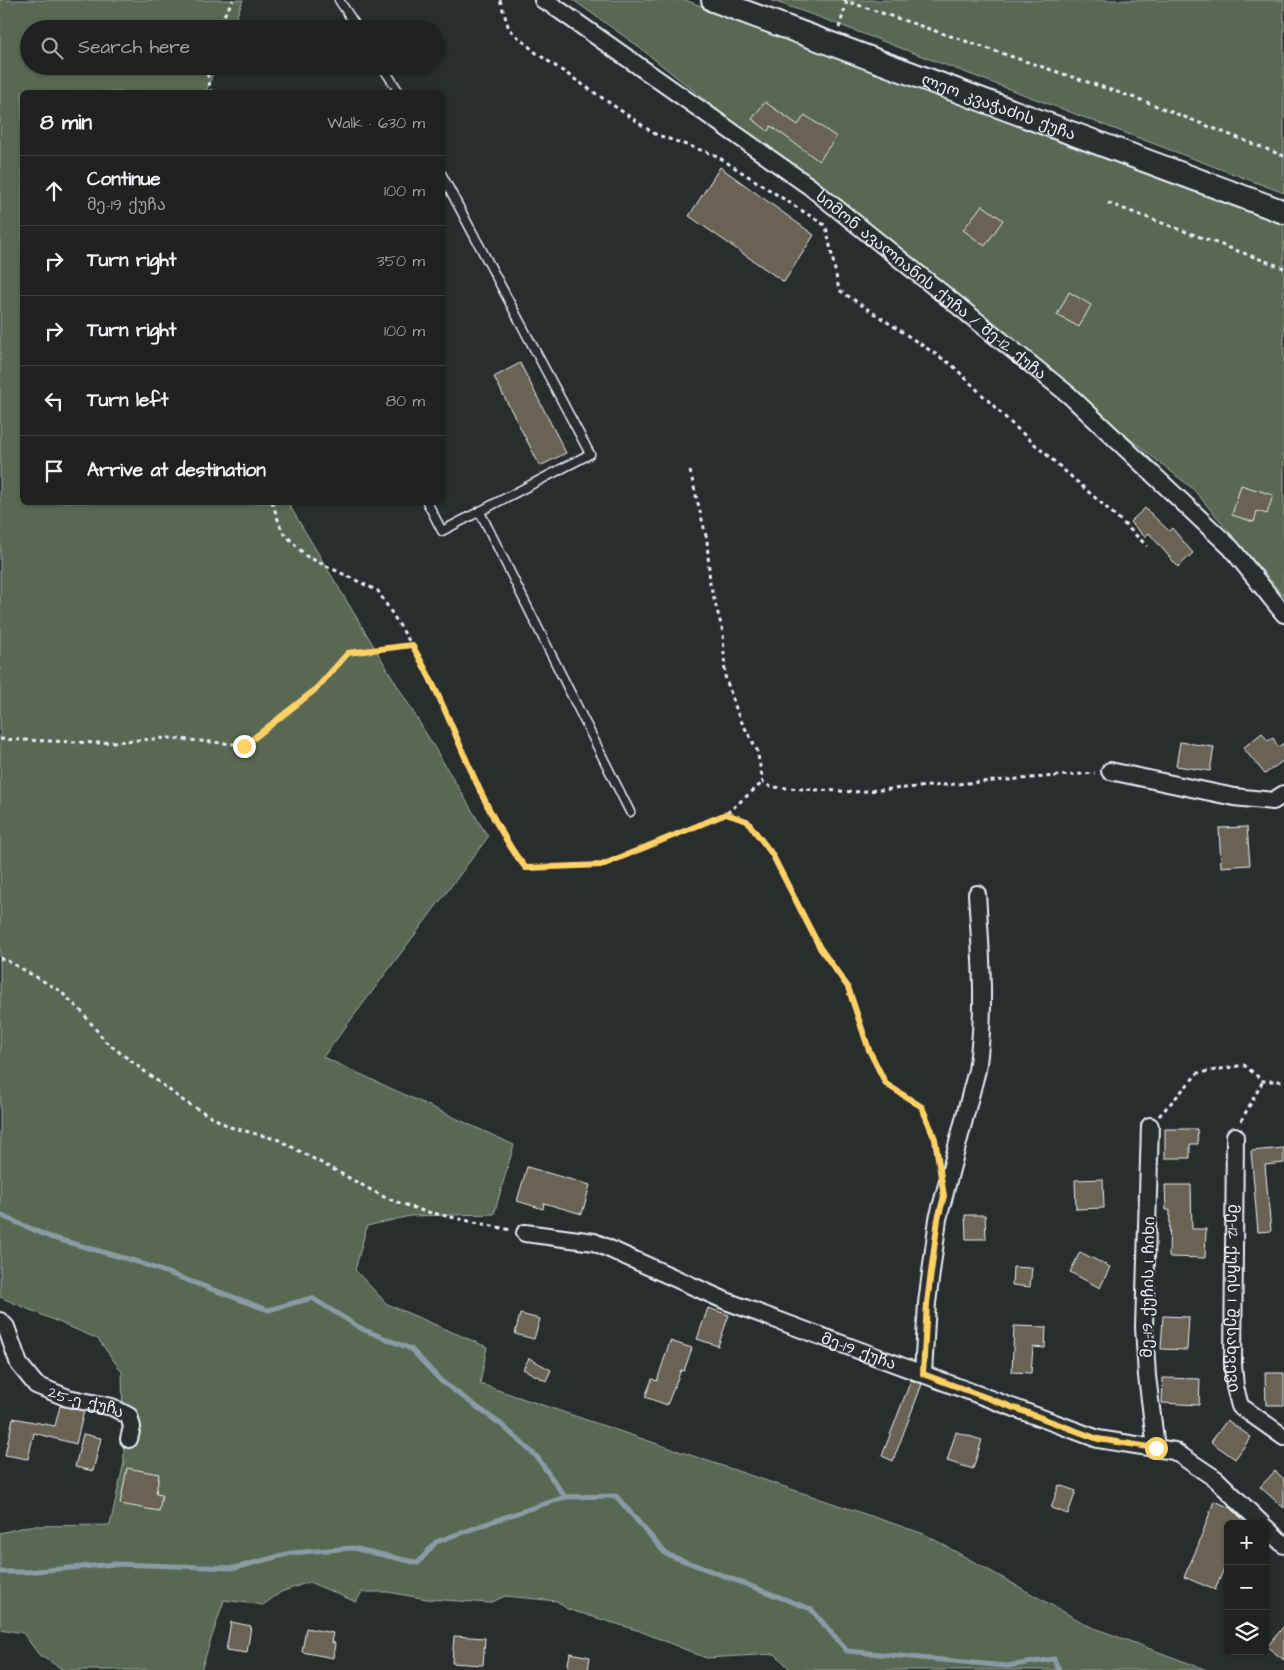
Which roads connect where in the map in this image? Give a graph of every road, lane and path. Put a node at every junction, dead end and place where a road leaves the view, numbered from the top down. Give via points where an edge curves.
1 (233, 0) edge
2 (339, 0) edge
3 (500, 0) edge
4 (543, 0) edge
5 (713, 0) edge
6 (846, 0) edge
7 (221, 20) edge
8 (352, 20) edge
9 (834, 46) junction
10 (208, 75) edge
11 (388, 75) edge
12 (211, 90) edge
13 (397, 90) edge
14 (1284, 156) edge
15 (445, 181) edge
16 (1108, 203) dead end
17 (1284, 212) edge
18 (1284, 268) edge
19 (690, 471) dead end
20 (273, 505) edge
21 (429, 505) edge
22 (480, 512) junction
23 (1147, 546) dead end
24 (1284, 614) edge
25 (412, 645) junction
26 (0, 739) edge
27 (1110, 771) joint
28 (763, 782) junction
29 (1284, 794) edge
30 (630, 812) dead end
31 (726, 814) junction
32 (976, 894) dead end
33 (0, 958) edge
34 (1263, 1081) junction
35 (1284, 1081) edge
36 (1150, 1126) joint
37 (1235, 1136) joint
38 (938, 1158) dead end
39 (525, 1233) joint
40 (0, 1320) edge
41 (923, 1374) junction
42 (1284, 1437) edge
43 (129, 1439) dead end
44 (1156, 1448) junction
45 (1258, 1520) edge
46 (1269, 1531) edge
47 (1284, 1545) edge

1 - 7 path
2 - 8 lane
3 - 23 path via 509,28 535,52 655,134 715,155 826,226 839,290 952,365
4 - 24 street, სიმონ ავალიანის ქუჩა / მე-12 ქუჩა via 809,186 1069,395 1231,548
5 - 9 main road, ლეო კვაჭაძის ქუჩა
6 - 9 path
6 - 14 path via 1144,101
9 - 17 main road, ლეო კვაჭაძის ქუჩა
10 - 12 path
11 - 13 lane
15 - 22 lane via 590,454
16 - 18 path
19 - 28 path via 707,540 710,584 723,632 725,676 740,718 757,750
20 - 25 path via 282,531 306,556 378,591
21 - 22 lane via 442,531
22 - 30 lane
25 - 26 path via 348,653 316,689 244,746 168,738 98,743
25 - 31 path via 453,728 481,796 526,868 602,865
27 - 28 path via 854,792 771,787
27 - 29 street via 1234,797 1273,801
28 - 31 path
31 - 38 path via 747,821 772,854 820,948 848,987 869,1050 886,1084 922,1107 935,1139
32 - 41 street via 983,969 981,1046 938,1219 927,1303
33 - 39 path via 59,990 106,1042 185,1102 230,1127 279,1140 386,1198 423,1211
34 - 35 path
34 - 36 path via 1244,1065 1198,1073
34 - 37 path
36 - 44 street, მე-19 ქუჩის I ჩიხი via 1144,1328
37 - 42 street, მე-12 ქუჩის I შესახვევი via 1235,1387 1240,1406
39 - 41 street, მე-19 ქუჩა via 594,1242 726,1301
40 - 43 street, 25-ე ქუჩა via 6,1327 19,1364 36,1385 68,1398 112,1407 128,1416 132,1427
41 - 44 street, მე-19 ქუჩა via 1098,1439
44 - 45 street, მე-19 ქუჩა via 1174,1451 1216,1479
46 - 47 street

